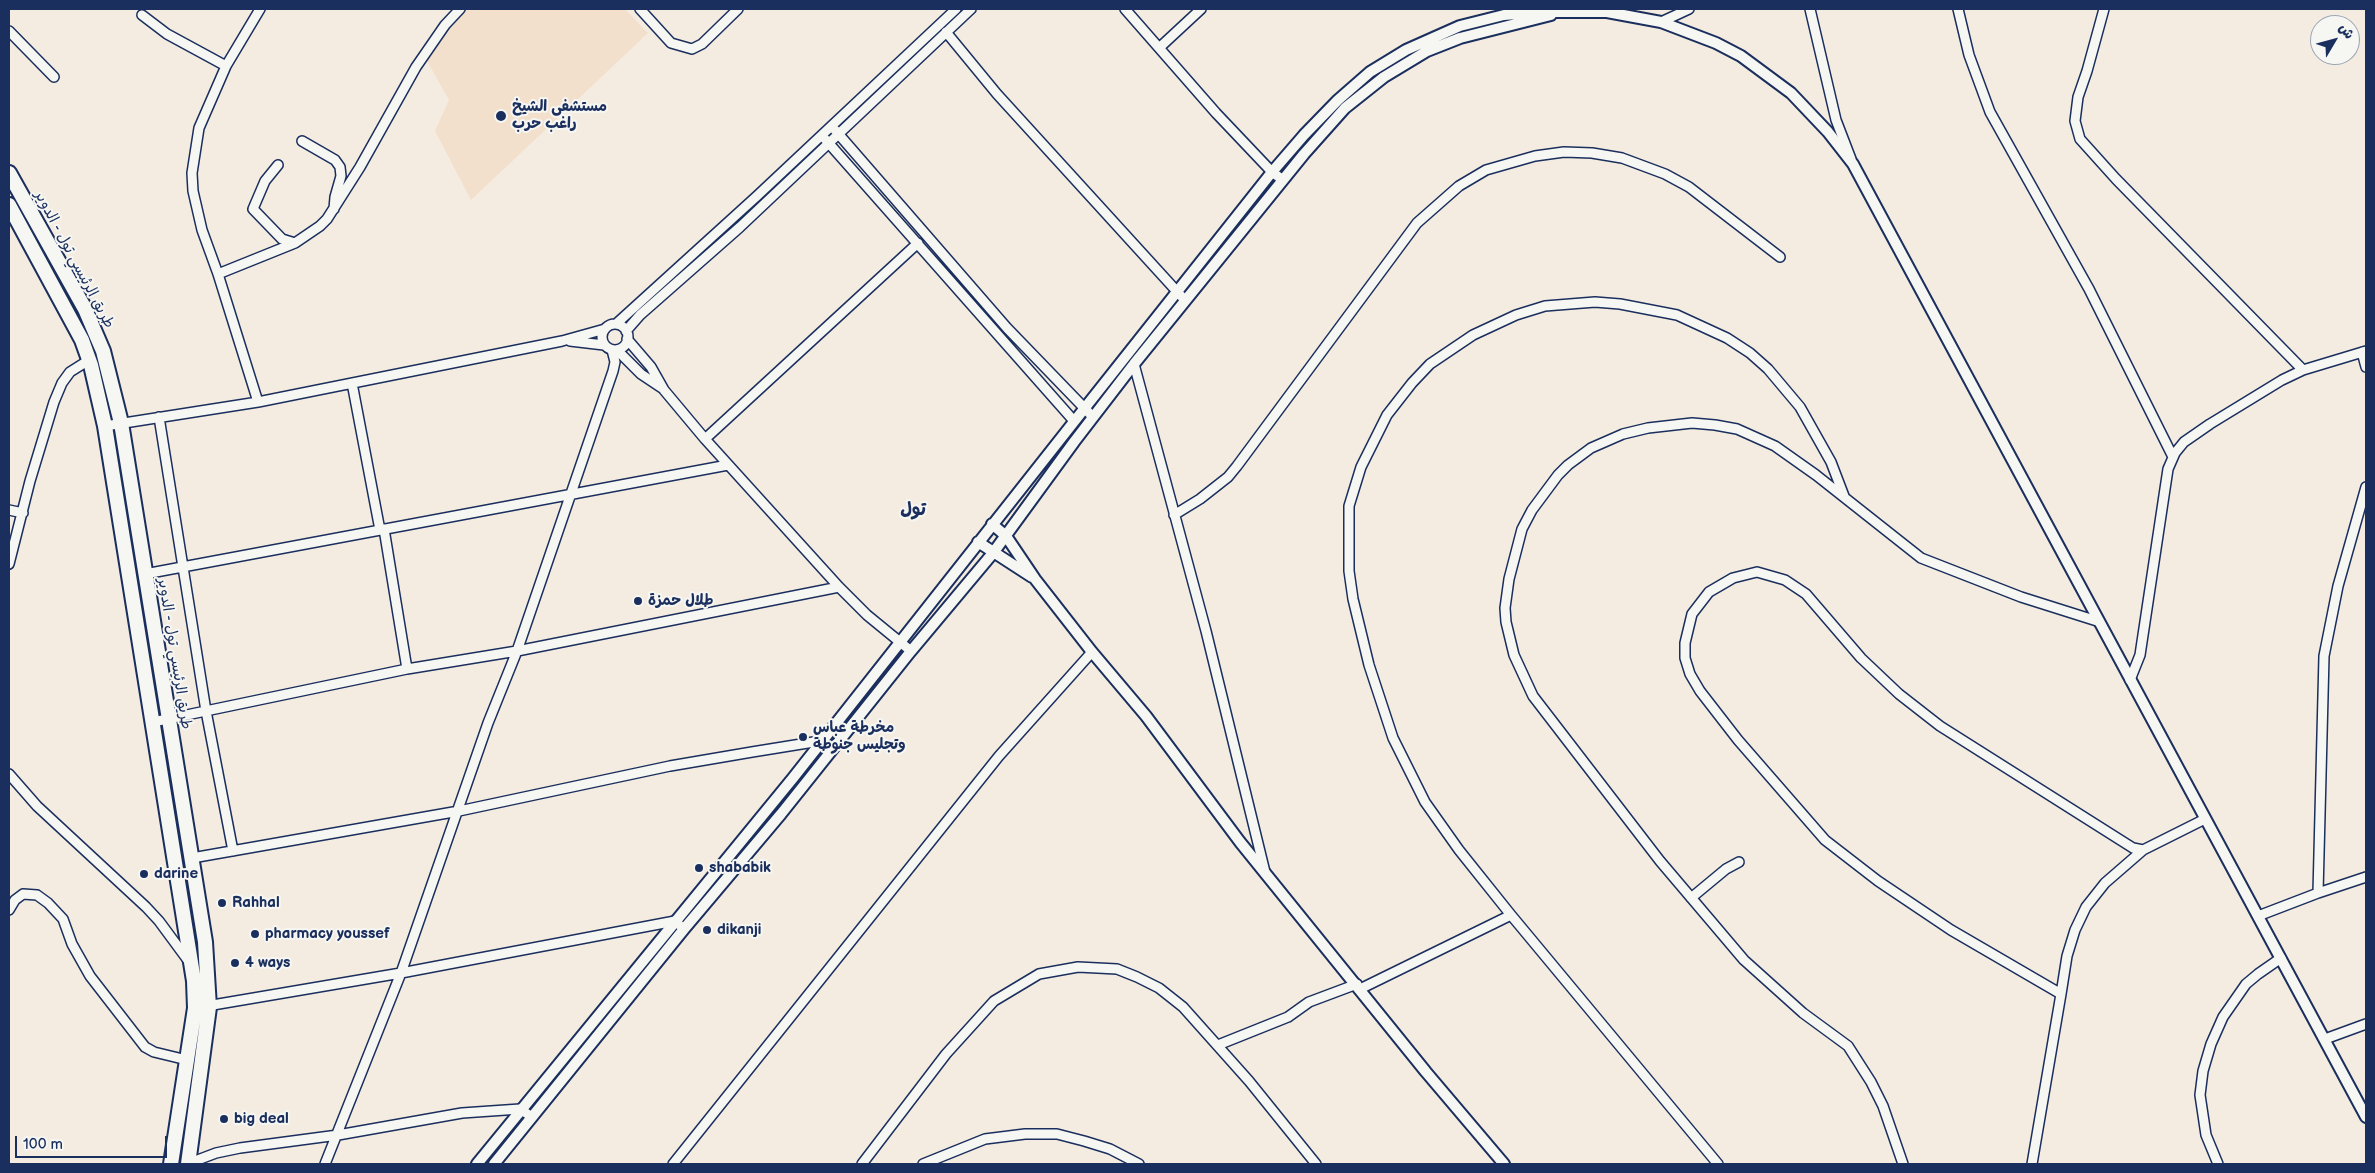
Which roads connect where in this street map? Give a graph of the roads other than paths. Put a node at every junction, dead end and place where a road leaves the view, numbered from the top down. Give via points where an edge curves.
1 (260, 9) edge
2 (460, 9) edge
3 (640, 9) edge
4 (738, 9) edge
5 (956, 9) edge
6 (972, 9) edge
7 (1125, 9) edge
8 (1201, 9) edge
9 (1689, 9) edge
10 (1810, 9) edge
11 (1958, 9) edge
12 (2104, 9) edge
13 (1557, 13) junction
14 (142, 14) dead end
15 (1661, 22) junction
16 (9, 31) edge
17 (946, 32) junction
18 (1159, 48) junction
19 (226, 66) junction
20 (54, 76) dead end
21 (832, 126) junction
22 (838, 134) junction
23 (822, 135) junction
24 (302, 141) dead end
25 (829, 143) junction
26 (1852, 164) junction
27 (278, 165) dead end
28 (1272, 172) junction
29 (9, 173) edge
30 (1283, 180) junction
31 (9, 205) edge
32 (334, 210) junction
33 (295, 243) junction
34 (918, 243) junction
35 (1780, 257) dead end
36 (955, 268) junction
37 (218, 274) junction
38 (947, 276) junction
39 (975, 291) junction
40 (1177, 293) junction
41 (967, 298) junction
42 (1186, 300) junction
43 (616, 324) junction
44 (605, 329) junction
45 (627, 335) junction
46 (562, 341) junction
47 (611, 348) junction
48 (2364, 351) edge
49 (89, 360) junction
50 (1134, 364) junction
51 (2366, 367) edge
52 (2303, 370) junction
53 (352, 384) junction
54 (664, 390) junction
55 (258, 402) junction
56 (1084, 409) junction
57 (159, 417) junction
58 (1093, 417) junction
59 (1074, 421) junction
60 (121, 423) junction
61 (105, 426) junction
62 (705, 439) junction
63 (2173, 457) junction
64 (728, 465) junction
65 (2366, 487) edge
66 (570, 494) junction
67 (1844, 496) junction
68 (9, 510) edge
69 (23, 513) junction
70 (1174, 515) junction
71 (992, 524) junction
72 (382, 529) junction
73 (1006, 536) junction
74 (978, 542) junction
75 (993, 553) junction
76 (9, 564) edge
77 (182, 567) junction
78 (145, 574) junction
79 (1035, 579) junction
80 (839, 588) junction
81 (2097, 621) junction
82 (900, 644) junction
83 (517, 651) junction
84 (911, 651) junction
85 (1092, 652) junction
86 (407, 669) junction
87 (2130, 680) junction
88 (206, 710) junction
89 (168, 718) junction
90 (153, 722) junction
91 (820, 741) junction
92 (832, 750) junction
93 (9, 774) edge
94 (458, 810) junction
95 (764, 812) junction
96 (2205, 819) junction
97 (775, 821) junction
98 (2143, 850) junction
99 (233, 851) junction
100 (192, 858) junction
101 (1739, 862) dead end
102 (1265, 873) junction
103 (2366, 878) edge
104 (2318, 892) junction
105 (1692, 898) junction
106 (9, 910) edge
107 (1511, 915) junction
108 (2258, 916) junction
109 (675, 921) junction
110 (684, 929) junction
111 (2282, 958) junction
112 (192, 966) junction
113 (401, 973) junction
114 (1358, 987) junction
115 (2061, 994) junction
116 (209, 1007) junction
117 (194, 1008) junction
118 (2366, 1024) edge
119 (2325, 1039) junction
120 (1218, 1045) junction
121 (187, 1060) junction
122 (520, 1109) junction
123 (532, 1117) junction
124 (2366, 1117) edge
125 (338, 1135) junction
126 (171, 1164) edge
127 (187, 1164) edge
128 (325, 1164) edge
129 (477, 1164) edge
130 (494, 1164) edge
131 (674, 1164) edge
132 (862, 1164) edge
133 (923, 1164) edge
134 (1139, 1164) edge
135 (1316, 1164) edge
136 (1504, 1164) edge
137 (1718, 1164) edge
138 (1903, 1164) edge
139 (2032, 1164) edge
140 (2218, 1164) edge

1 - 19 street
2 - 32 street via 416,68
3 - 4 street via 671,43 692,49 702,44
5 - 21 street
6 - 17 street
7 - 18 street
8 - 18 street
9 - 15 street
10 - 26 street via 1836,120
11 - 63 street via 1968,55 1990,112 2089,289
12 - 52 street via 2078,96 2075,121 2080,139
13 - 15 street via 1607,12
13 - 28 street via 1511,14 1475,22 1446,31 1394,56 1338,100
13 - 30 street via 1460,38 1403,63 1345,108
14 - 19 street via 167,34
15 - 26 street via 1716,43 1768,74 1807,108
16 - 20 street
17 - 22 street
17 - 40 street via 997,94
18 - 28 street
19 - 37 street via 199,128 192,173 196,211
21 - 22 street
21 - 23 street
22 - 25 street
22 - 36 street
23 - 25 street
23 - 43 street
24 - 32 street via 335,160 340,167
25 - 34 street
25 - 45 street via 703,262 640,315
26 - 81 street
27 - 33 street via 265,181 253,209 282,239
28 - 30 street
28 - 40 street
29 - 60 main road, طريق الرئيسي تول - الدوير via 85,309 103,351
30 - 42 street
31 - 49 main road, طريق الرئيسي تول - الدوير via 82,340
32 - 33 street via 320,226
33 - 37 street
34 - 38 street
34 - 62 street
35 - 70 street via 1689,187 1622,158 1564,152 1535,156 1486,170 1459,186 1417,223 1228,477
36 - 38 street
36 - 39 street
37 - 55 street
38 - 41 street
39 - 41 street
39 - 56 street
40 - 42 street
40 - 56 street
41 - 59 street
42 - 50 street
43 - 44 street
43 - 45 street
44 - 46 street
44 - 47 street via 602,337
45 - 47 street via 624,346
45 - 54 street via 652,367
46 - 47 street
46 - 53 street
47 - 54 street
47 - 66 street via 615,362 613,370
48 - 51 street
48 - 52 street
49 - 61 main road, طريق الرئيسي تول - الدوير
49 - 69 street via 70,372 62,382 35,462
50 - 58 street
50 - 70 street
52 - 63 street via 2246,400 2210,424 2184,442
53 - 55 street
53 - 72 street
54 - 62 street
55 - 57 street
56 - 58 street
56 - 59 street
57 - 60 street
57 - 77 street
58 - 73 street
59 - 71 street
60 - 61 street
60 - 78 main road, طريق الرئيسي تول - الدوير
61 - 90 main road, طريق الرئيسي تول - الدوير
62 - 64 street
63 - 87 street via 2168,469 2140,656
64 - 66 street
64 - 80 street
65 - 104 street via 2338,586 2324,656
66 - 72 street
66 - 83 street
67 - 81 street via 1900,542 1938,566
67 - 105 street via 1759,438 1715,424 1671,425 1623,434 1576,458 1558,475 1522,529 1508,579 1505,608 1509,638 1522,674 1576,754
67 - 107 street via 1830,462 1800,407 1768,369 1727,338 1677,316 1648,308 1571,302 1516,315 1473,335 1440,356 1400,397 1372,442 1349,506 1347,538 1353,599 1382,709 1404,762 1433,814
68 - 69 street
69 - 76 street
70 - 102 street
71 - 73 street
71 - 74 street
72 - 77 street
72 - 86 street
73 - 75 street
73 - 79 street
74 - 75 street
74 - 82 street
75 - 79 street
75 - 84 street
77 - 78 street
77 - 88 street
78 - 89 main road, طريق الرئيسي تول - الدوير
79 - 85 street
80 - 82 street
80 - 83 street
81 - 87 street
82 - 84 street
82 - 91 street
83 - 86 street
83 - 94 street
84 - 92 street
85 - 102 street via 1146,716
85 - 131 street via 999,756
86 - 88 street
87 - 96 street
88 - 89 street
88 - 99 street
89 - 90 street
89 - 100 main road, طريق الرئيسي تول - الدوير
90 - 112 main road, طريق الرئيسي تول - الدوير
91 - 92 street
91 - 94 street via 670,766
91 - 95 street
92 - 97 street
93 - 112 street via 37,806 152,914
94 - 99 street
94 - 113 street
95 - 97 street
95 - 109 street
96 - 98 street
96 - 108 street
97 - 110 street
98 - 115 street via 2105,883 2086,907 2067,956
98 - 115 street via 2133,848 1940,726 1899,694 1862,658 1806,594 1785,580 1757,572 1733,578 1709,592 1692,614 1685,658 1700,691 1825,840 1878,881 1951,930
99 - 100 street
100 - 116 main road, طريق الرئيسي تول - الدوير via 205,942
101 - 105 street
102 - 114 street
103 - 104 street
104 - 108 street
105 - 138 street via 1744,960 1803,1013 1848,1046 1883,1106
106 - 121 street via 24,894 36,895 48,903 63,919 72,944 90,976 145,1047
107 - 114 street
107 - 137 street
108 - 111 street
109 - 110 street
109 - 113 street
109 - 122 street
110 - 123 street
111 - 119 street
111 - 140 street via 2246,984 2223,1017 2211,1044 2200,1095 2206,1135
112 - 117 main road, طريق الرئيسي تول - الدوير
113 - 116 street
113 - 125 street
114 - 120 street via 1309,1002 1288,1017
114 - 136 street
115 - 139 street
116 - 117 street
116 - 127 main road, طريق الرئيسي تول - الدوير
117 - 121 main road, طريق الرئيسي تول - الدوير
118 - 119 street
119 - 124 street
120 - 132 street via 1183,1007 1160,988 1117,969 1078,967 1039,974 994,1001 977,1018
120 - 135 street
121 - 126 main road, طريق الرئيسي تول - الدوير
122 - 123 street
122 - 125 street via 462,1112
122 - 129 street
123 - 130 street
125 - 127 street via 240,1148
125 - 128 street
133 - 134 street via 985,1139 1025,1134 1057,1134 1084,1141 1110,1149

